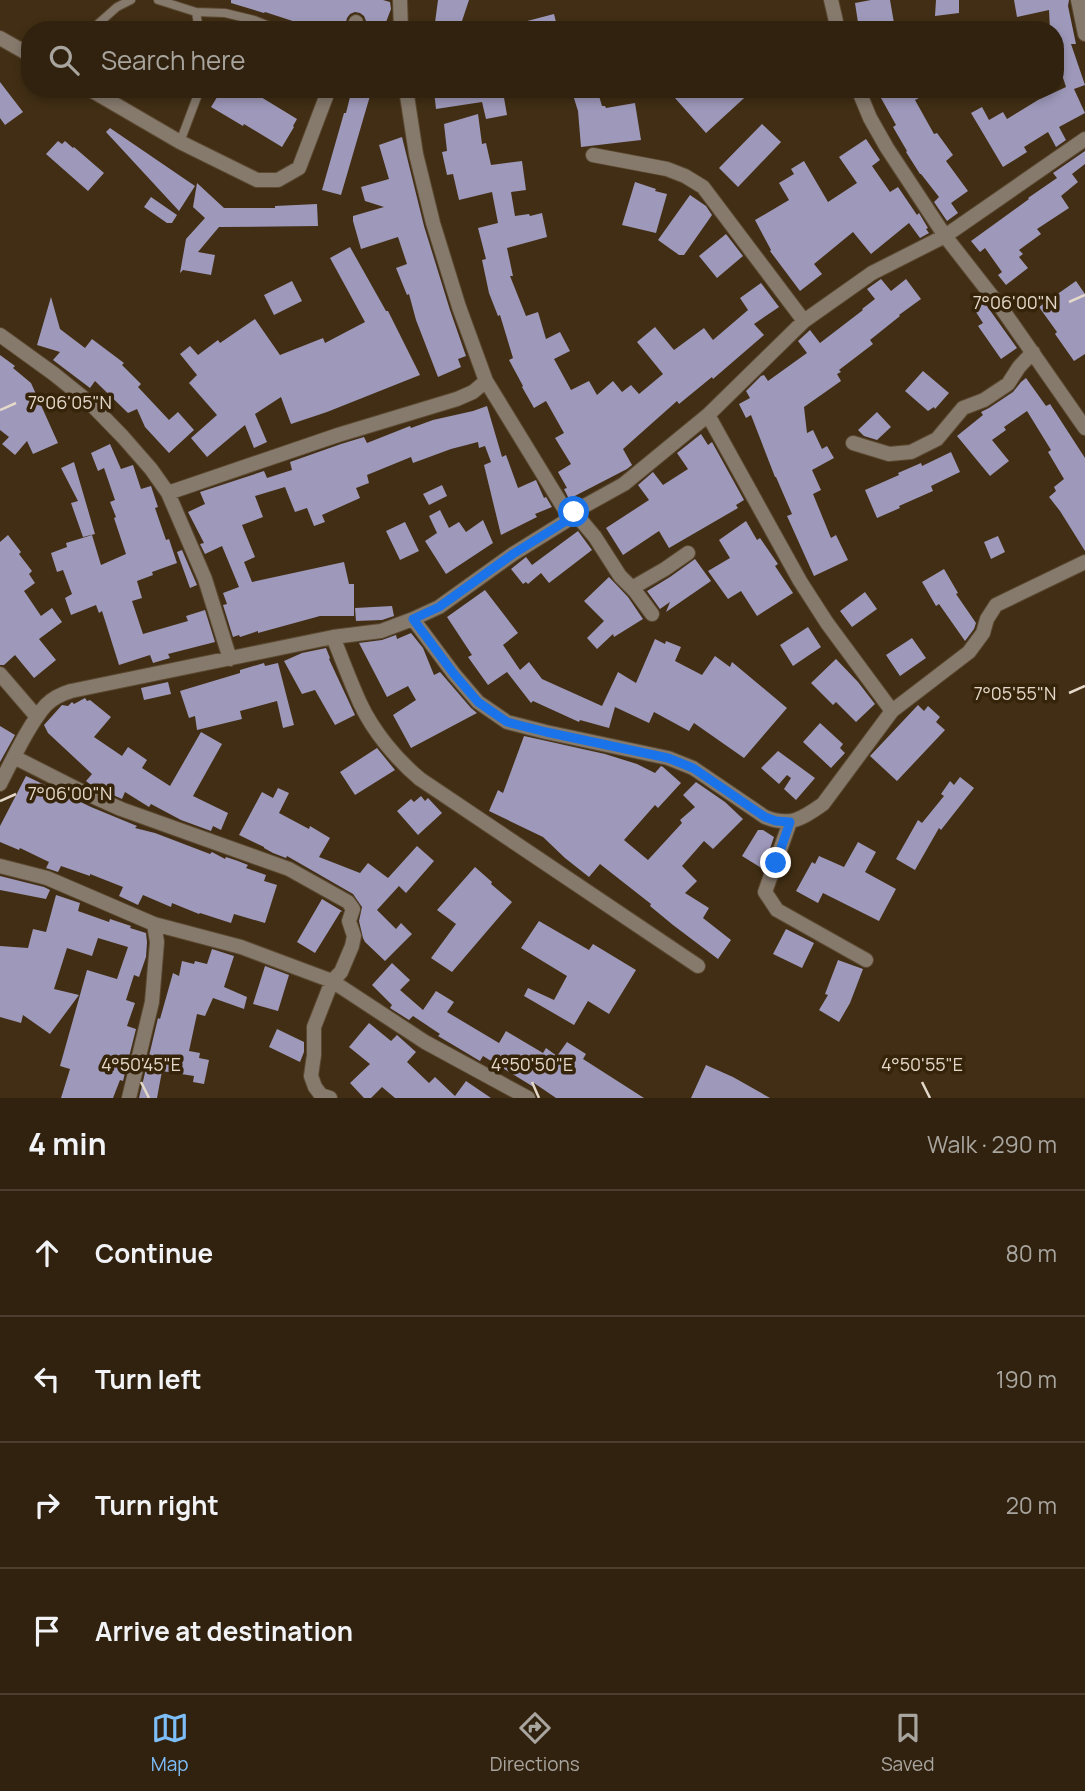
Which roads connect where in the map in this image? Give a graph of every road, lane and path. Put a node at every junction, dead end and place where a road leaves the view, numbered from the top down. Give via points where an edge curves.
1 (131, 0) edge
2 (158, 0) edge
3 (400, 0) edge
4 (831, 0) edge
5 (1079, 0) edge
6 (196, 12) junction
7 (254, 20) edge
8 (102, 21) edge
9 (198, 21) edge
10 (401, 21) edge
11 (836, 21) edge
12 (1085, 34) edge
13 (0, 37) edge
14 (21, 50) edge
15 (104, 98) edge
16 (197, 98) edge
17 (326, 98) edge
18 (407, 98) edge
19 (862, 98) edge
20 (1085, 139) edge
21 (180, 142) junction
22 (593, 155) dead end
23 (945, 236) junction
24 (804, 321) junction
25 (0, 334) edge
26 (1032, 352) junction
27 (486, 380) junction
28 (708, 415) junction
29 (1085, 428) edge
30 (853, 443) dead end
31 (167, 493) junction
32 (571, 514) junction
33 (688, 552) dead end
34 (1085, 562) edge
35 (632, 588) junction
36 (652, 614) dead end
37 (413, 619) junction
38 (333, 637) junction
39 (230, 659) junction
40 (0, 674) edge
41 (892, 710) junction
42 (37, 717) junction
43 (14, 757) junction
44 (0, 784) edge
45 (790, 822) junction
46 (0, 866) edge
47 (154, 923) junction
48 (866, 960) dead end
49 (698, 966) dead end
50 (332, 981) junction
51 (129, 1098) edge
52 (330, 1098) edge
53 (528, 1098) edge

1 - 8 lane
2 - 6 lane
3 - 10 street
4 - 11 street
5 - 12 street
6 - 7 lane
6 - 9 lane
13 - 14 street
15 - 21 street
16 - 21 lane
17 - 21 street via 299,168 278,180 257,180
18 - 27 street via 433,223
19 - 23 street via 887,148
20 - 23 street
22 - 24 street via 667,169 703,187
23 - 24 street via 872,273
23 - 26 street
24 - 28 street
25 - 31 street via 90,403
26 - 29 street
26 - 30 street via 1008,384 963,408 937,439 911,452 889,454
27 - 31 street via 457,399
27 - 32 street
28 - 32 street via 624,484
28 - 41 street via 800,581
31 - 39 street via 205,579
32 - 35 street via 595,537
32 - 37 street via 439,607
33 - 35 street
34 - 41 street via 996,605 969,652
35 - 36 street
37 - 38 street via 381,631
37 - 45 street via 478,702 507,722 668,758 693,768 765,817
38 - 39 street
38 - 49 street via 361,705 404,766
39 - 42 street via 71,691 57,696
40 - 42 street
41 - 45 street via 823,804
42 - 43 street
43 - 44 street
43 - 50 street via 121,809 289,869 348,902 353,909 349,921 352,946
45 - 48 street via 765,892 777,910
46 - 47 street via 47,878
47 - 50 street via 242,947
47 - 51 street via 152,1002
50 - 52 street via 314,1027 311,1076 321,1095
50 - 53 street via 425,1042

